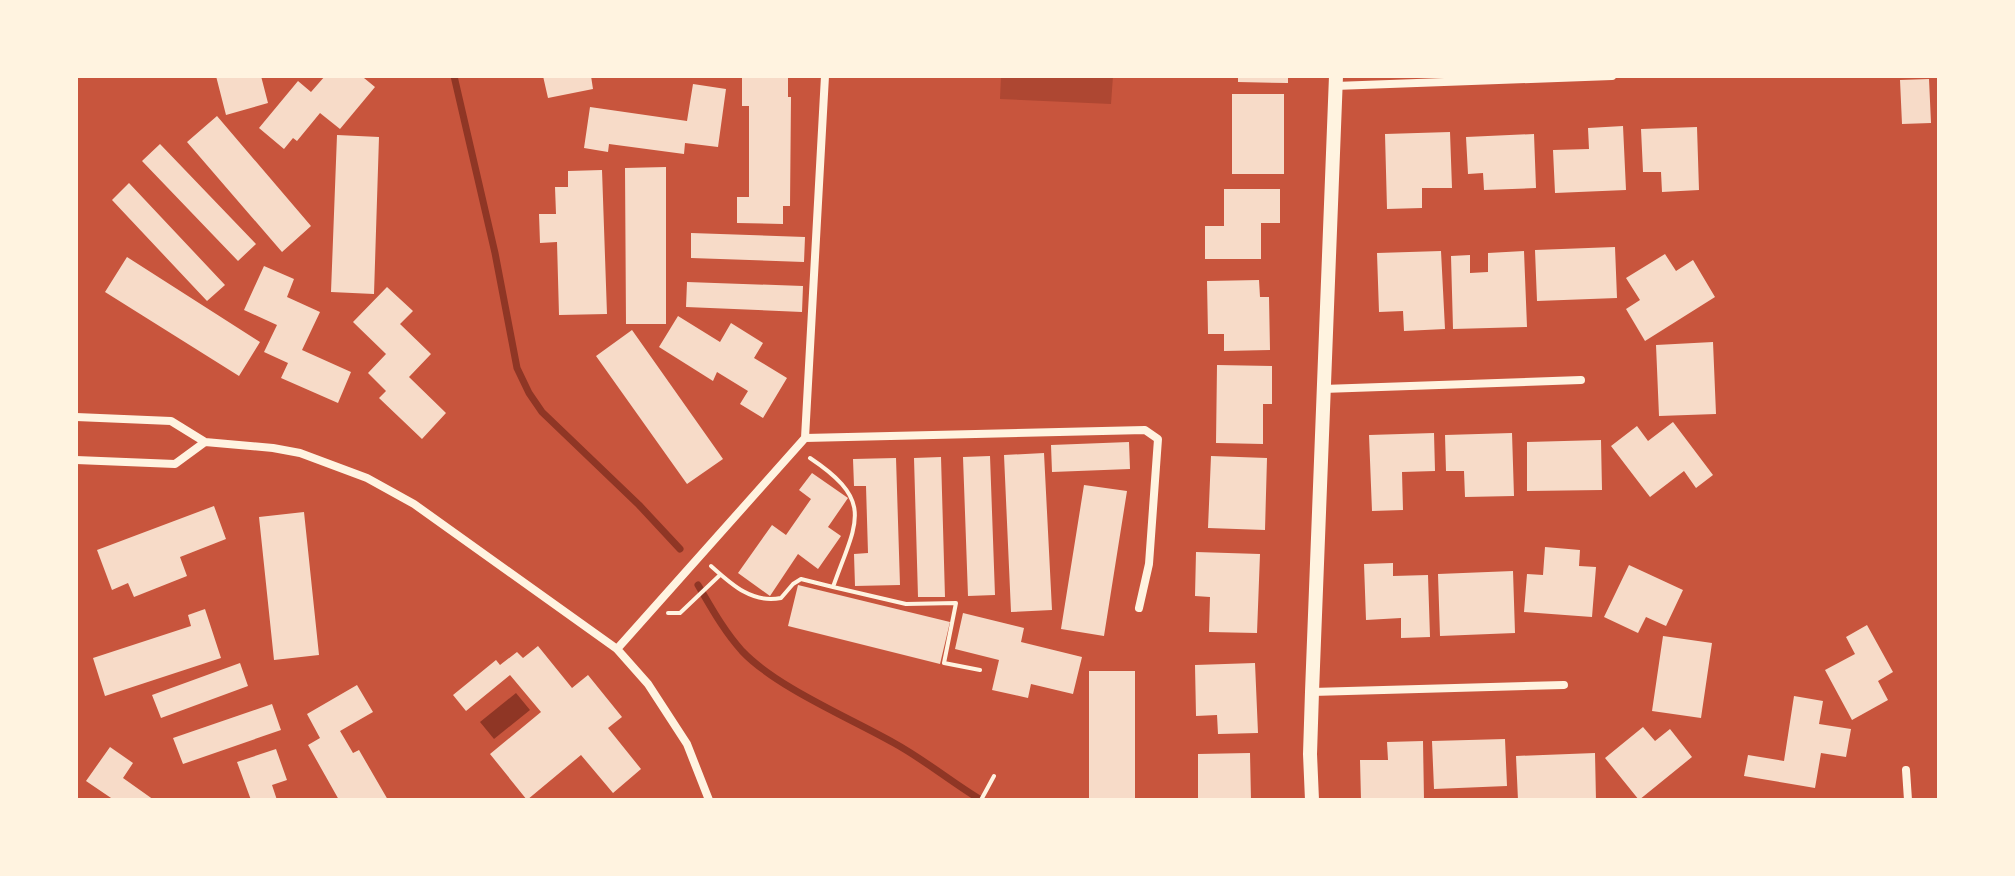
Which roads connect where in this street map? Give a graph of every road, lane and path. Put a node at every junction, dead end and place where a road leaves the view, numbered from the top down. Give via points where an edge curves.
1 (825, 76) edge
2 (1612, 76) edge
3 (1335, 81) edge
4 (1581, 380) dead end
5 (1323, 389) junction
6 (76, 417) edge
7 (805, 438) junction
8 (205, 442) junction
9 (796, 449) junction
10 (76, 460) edge
11 (700, 557) junction
12 (719, 577) junction
13 (833, 587) junction
14 (1139, 608) dead end
15 (683, 610) dead end
16 (617, 649) junction
17 (980, 670) dead end
18 (1564, 685) dead end
19 (1312, 692) junction
20 (1906, 770) dead end
21 (994, 776) dead end
22 (709, 800) edge
23 (981, 800) edge
24 (1312, 800) edge
25 (1908, 800) edge

1 - 7 street
2 - 3 street
3 - 5 street
4 - 5 street
5 - 19 street
6 - 8 street via 171,421
7 - 9 street
7 - 14 street via 1145,430 1158,439 1149,564
8 - 10 street via 175,464
8 - 16 street via 300,453 367,478 414,504
9 - 11 street
9 - 13 path via 844,484 853,502 855,525
11 - 12 path
11 - 16 street
12 - 13 path via 766,600 781,598 801,579
12 - 15 path
13 - 17 path via 906,604 956,603 944,663
16 - 22 street via 648,684 687,744
18 - 19 street
19 - 24 street
20 - 25 street
21 - 23 path

